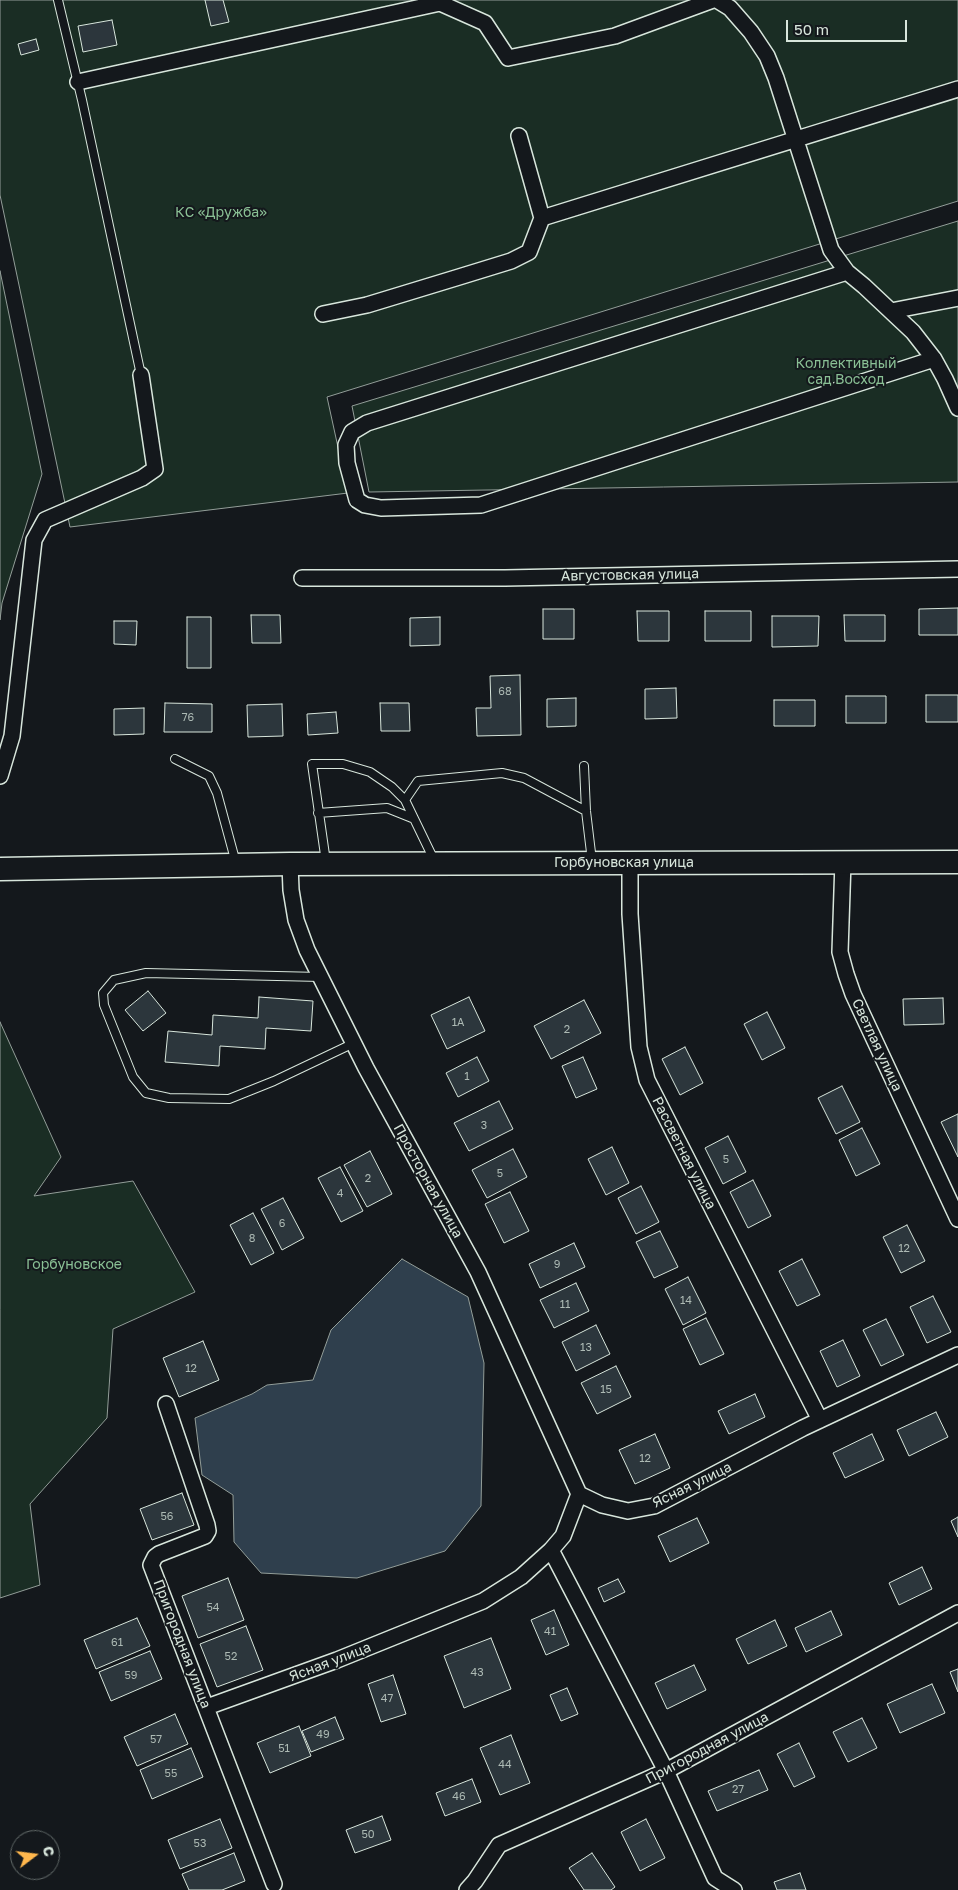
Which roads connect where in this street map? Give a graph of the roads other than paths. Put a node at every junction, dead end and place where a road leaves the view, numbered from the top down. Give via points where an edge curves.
1 (58, 0) edge
2 (722, 1) edge
3 (78, 82) junction
4 (958, 89) edge
5 (519, 136) dead end
6 (796, 140) junction
7 (542, 218) junction
8 (847, 272) junction
9 (958, 298) edge
10 (891, 311) junction
11 (323, 314) dead end
12 (934, 359) junction
13 (140, 375) joint
14 (958, 408) edge
15 (958, 569) edge
16 (302, 578) dead end
17 (175, 760) dead end
18 (584, 766) dead end
19 (0, 776) edge
20 (405, 800) junction
21 (586, 811) junction
22 (318, 812) junction
23 (412, 818) junction
24 (842, 862) junction
25 (958, 862) edge
26 (436, 863) junction
27 (593, 863) junction
28 (630, 863) junction
29 (290, 864) junction
30 (326, 864) junction
31 (236, 865) junction
32 (0, 869) edge
33 (321, 977) junction
34 (354, 1043) junction
35 (958, 1219) edge
36 (958, 1355) edge
37 (166, 1404) dead end
38 (820, 1420) junction
39 (579, 1494) junction
40 (551, 1550) junction
41 (958, 1613) edge
42 (207, 1707) junction
43 (666, 1771) junction
44 (274, 1884) dead end
45 (467, 1890) edge
46 (734, 1890) edge

1 - 3 lane
2 - 3 street via 615,36 508,58 485,23 440,3
2 - 6 street via 751,32 767,56
3 - 13 lane
4 - 6 street
5 - 7 street
6 - 7 street
6 - 8 street via 831,250
7 - 11 street via 529,252 511,261 368,305
8 - 10 street
8 - 12 street via 366,423 352,432 346,445 347,463 357,500 381,508 481,505
9 - 10 street
10 - 12 street
12 - 14 street
13 - 19 street via 155,469 142,478 45,520 34,540 12,736
15 - 16 street, Августовская улица via 515,578
17 - 31 lane via 209,776 217,793
18 - 21 lane
20 - 21 lane via 418,781 502,773 524,778
20 - 22 lane via 392,786 370,772 343,764 312,764
20 - 23 lane
21 - 27 lane
22 - 23 lane via 387,808
22 - 30 lane
23 - 26 lane
24 - 25 main road, Горбуновская улица
24 - 28 main road, Горбуновская улица
24 - 35 street, Светлая улица via 840,952 846,974
26 - 27 main road, Горбуновская улица
26 - 30 main road, Горбуновская улица
27 - 28 main road, Горбуновская улица
28 - 38 street, Рассветная улица via 639,1048 647,1080
29 - 30 main road, Горбуновская улица
29 - 31 main road, Горбуновская улица
29 - 33 street, Просторная улица via 296,920
31 - 32 main road, Горбуновская улица
33 - 34 street, Просторная улица
33 - 34 lane via 146,973 114,980 103,993 104,1005 133,1077 146,1092 169,1098 229,1099
34 - 39 street, Просторная улица via 478,1272
36 - 38 street, Ясная улица
37 - 42 street, Пригородная улица via 208,1531 205,1536 159,1554 151,1565
38 - 39 street, Ясная улица via 654,1506 628,1511 602,1505
39 - 40 street, Ясная улица via 563,1536
40 - 42 street, Ясная улица via 521,1577 483,1601 337,1660
40 - 43 street
41 - 43 street, Пригородная улица
42 - 44 street, Пригородная улица
43 - 45 street, Пригородная улица via 499,1845
43 - 46 street via 715,1878

